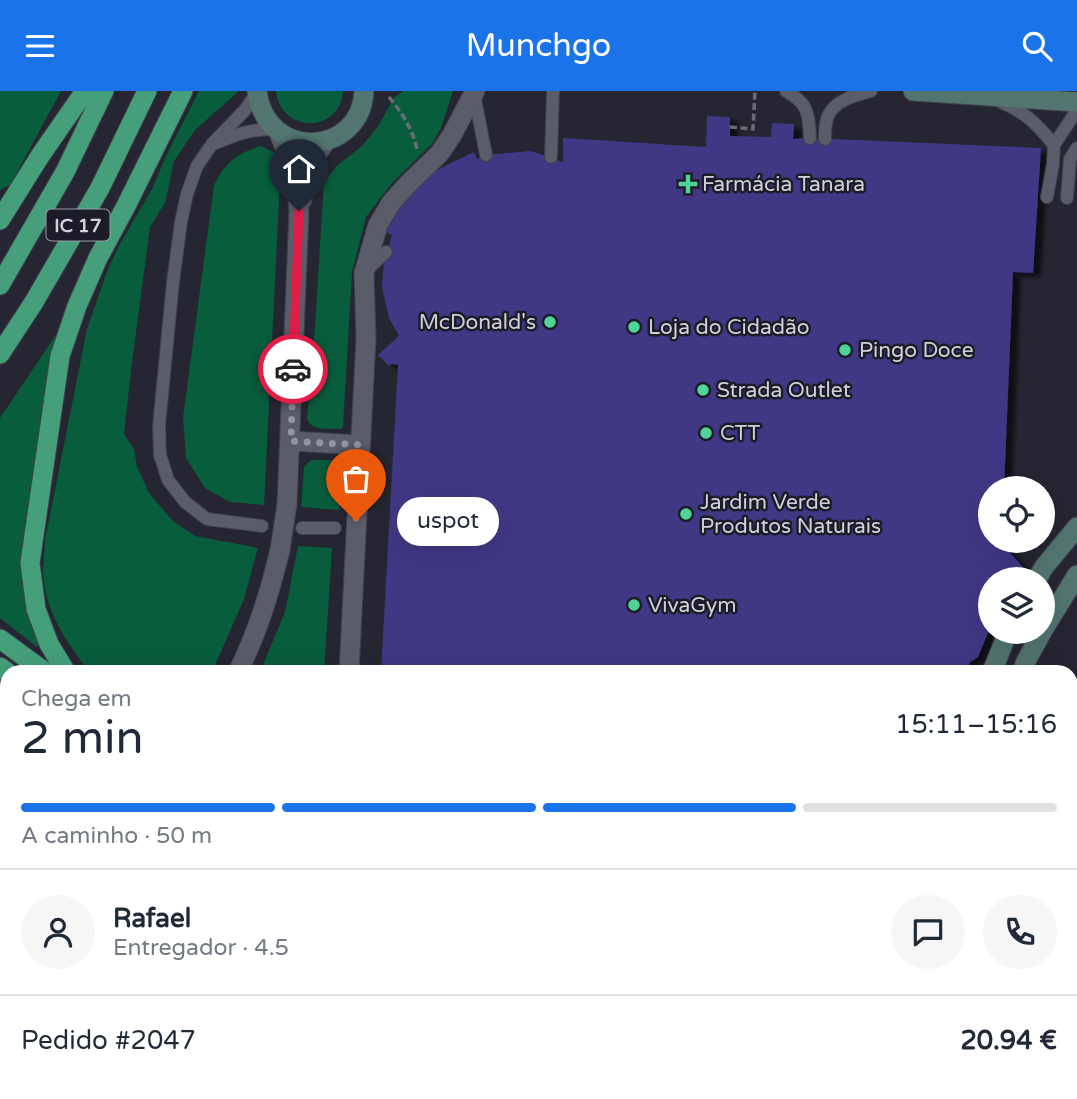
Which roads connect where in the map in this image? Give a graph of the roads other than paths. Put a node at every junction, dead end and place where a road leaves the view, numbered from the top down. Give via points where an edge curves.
1 (85, 91) edge
2 (104, 91) edge
3 (147, 91) edge
4 (183, 91) edge
5 (257, 91) edge
6 (553, 91) edge
7 (786, 91) edge
8 (871, 91) edge
9 (913, 91) edge
10 (475, 92) edge
11 (372, 94) edge
12 (988, 96) junction
13 (1077, 101) edge
14 (1077, 110) edge
15 (277, 131) junction
16 (810, 138) dead end
17 (825, 139) dead end
18 (327, 141) junction
19 (212, 144) junction
20 (1054, 145) junction
21 (1077, 148) edge
22 (486, 155) dead end
23 (551, 157) dead end
24 (1047, 197) dead end
25 (1067, 198) dead end
26 (299, 211) junction
27 (0, 219) edge
28 (386, 252) dead end
29 (364, 272) junction
30 (0, 285) edge
31 (0, 354) edge
32 (291, 441) junction
33 (360, 445) junction
34 (262, 526) dead end
35 (1077, 527) edge
36 (302, 528) dead end
37 (335, 529) dead end
38 (1044, 567) edge
39 (1077, 575) edge
40 (1055, 610) edge
41 (0, 639) edge
42 (1003, 644) edge
43 (1035, 644) edge
44 (35, 665) edge
45 (62, 665) edge
46 (241, 665) edge
47 (349, 665) edge
48 (995, 665) edge
49 (1025, 665) edge

1 - 27 highway
2 - 30 highway, IC 17 via 65,172
3 - 31 highway, IC 17 via 100,188
4 - 45 highway via 98,258 60,356 30,563 36,609
5 - 15 main road via 265,118
5 - 19 lane
6 - 23 lane
7 - 16 lane via 805,107
8 - 17 lane via 850,97 831,111
9 - 12 main road
10 - 22 lane
10 - 29 street via 439,155 391,203 378,225
11 - 18 main road via 352,124
12 - 13 main road
12 - 20 lane via 1019,109
14 - 20 lane
15 - 18 main road via 294,141
15 - 19 lane via 255,129
15 - 26 street via 291,160
18 - 26 street via 312,162
19 - 34 lane via 197,166 181,222 159,426 160,455 168,480 206,519
20 - 24 lane
21 - 25 lane via 1070,159
26 - 32 street
28 - 29 lane
29 - 33 street via 366,338
32 - 33 street
32 - 46 street, bridge via 280,550 268,599
33 - 47 street
35 - 38 main road
36 - 37 lane
39 - 40 main road
41 - 44 highway
42 - 48 main road
43 - 49 main road

